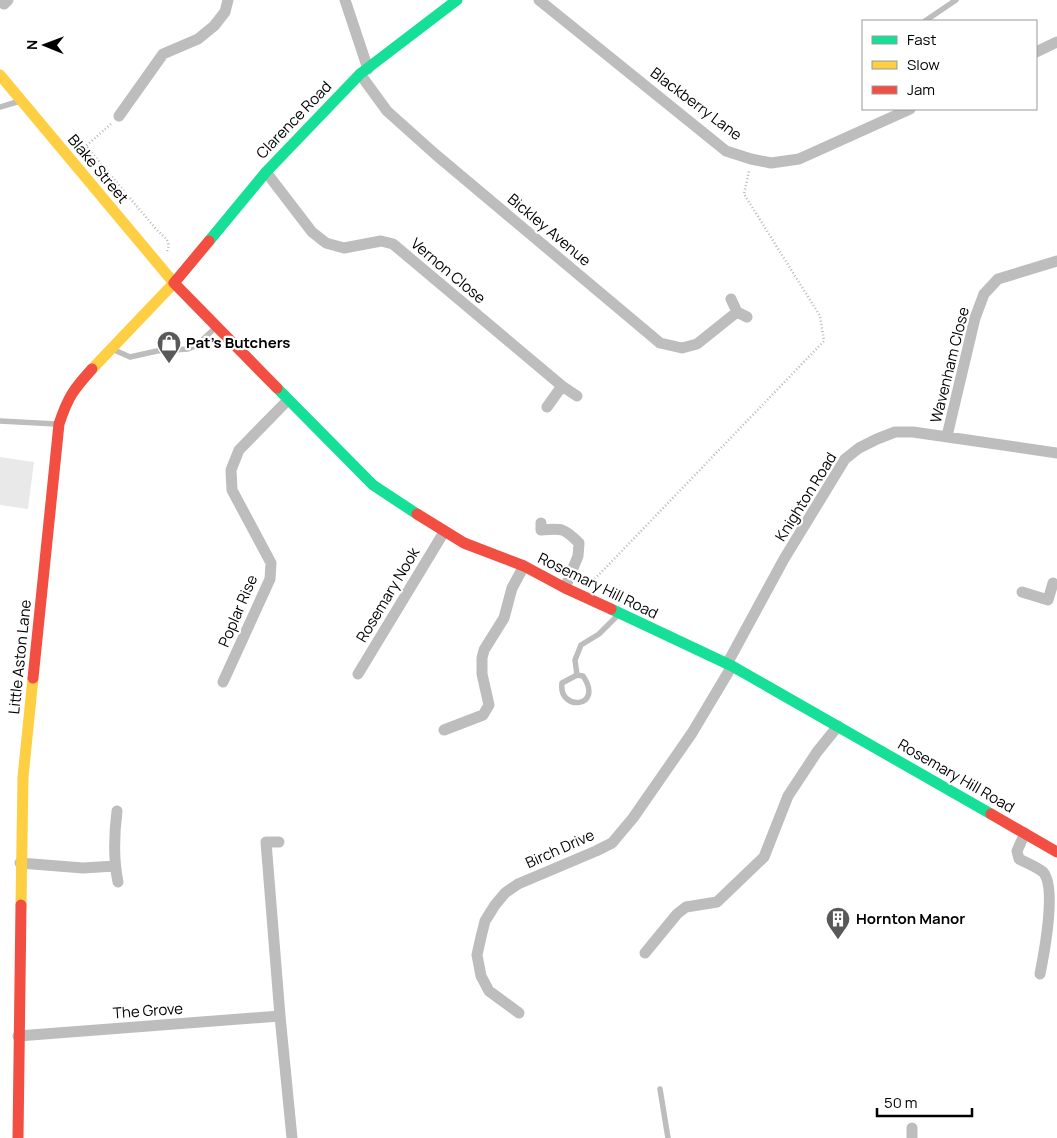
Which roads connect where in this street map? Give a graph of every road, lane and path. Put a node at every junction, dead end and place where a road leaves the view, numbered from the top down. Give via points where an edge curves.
1 (228, 0) edge
2 (345, 0) edge
3 (457, 0) edge
4 (539, 0) edge
5 (956, 0) edge
6 (926, 20) edge
7 (1057, 42) edge
8 (1037, 52) edge
9 (364, 71) junction
10 (0, 75) edge
11 (22, 100) junction
12 (0, 107) edge
13 (908, 110) edge
14 (119, 116) joint
15 (751, 159) junction
16 (266, 172) junction
17 (1057, 261) edge
18 (161, 267) junction
19 (174, 283) junction
20 (732, 299) dead end
21 (216, 326) junction
22 (111, 348) junction
23 (562, 386) junction
24 (577, 396) dead end
25 (288, 400) junction
26 (546, 407) dead end
27 (0, 421) edge
28 (59, 424) junction
29 (947, 436) junction
30 (1057, 453) edge
31 (541, 523) dead end
32 (444, 532) junction
33 (524, 566) junction
34 (1053, 583) dead end
35 (565, 588) junction
36 (1022, 592) dead end
37 (581, 594) junction
38 (1052, 601) edge
39 (619, 614) junction
40 (729, 665) junction
41 (358, 674) dead end
42 (577, 675) junction
43 (224, 682) dead end
44 (838, 726) junction
45 (444, 730) dead end
46 (117, 811) dead end
47 (1025, 833) junction
48 (278, 842) dead end
49 (1057, 852) edge
50 (20, 863) junction
51 (115, 866) junction
52 (118, 882) dead end
53 (644, 954) dead end
54 (1040, 974) dead end
55 (516, 1006) dead end
56 (280, 1016) junction
57 (18, 1036) junction
58 (660, 1089) dead end
59 (18, 1138) edge
60 (292, 1138) edge
61 (668, 1138) edge

1 - 14 street via 225,12 214,26 198,39 163,54
2 - 9 street, Bickley Avenue
3 - 9 main road, Clarence Road
4 - 15 street, Blackberry Lane via 726,151
5 - 6 lane
7 - 8 street
9 - 16 main road, Clarence Road
9 - 20 street, Bickley Avenue via 387,111 660,343 682,348 697,344 742,315
10 - 11 main road, Blake Street
11 - 12 lane
11 - 18 main road, Blake Street
13 - 15 street, Blackberry Lane via 799,159 771,163
14 - 18 path via 86,146 167,238 169,246
15 - 37 path via 744,194 820,316 824,341
16 - 19 main road, Clarence Road
16 - 23 street, Vernon Close via 312,232 326,243 344,248 380,241 393,244
17 - 29 street, Wavenham Close via 998,279 984,294 975,318
18 - 19 main road, Blake Street
19 - 21 main road, Rosemary Hill Road
19 - 22 main road, Little Aston Lane
21 - 22 lane via 197,345 188,349 130,357
21 - 25 main road, Rosemary Hill Road
22 - 28 main road, Little Aston Lane via 74,389
23 - 24 street, Vernon Close
23 - 26 street
25 - 32 main road, Rosemary Hill Road via 373,485
25 - 43 street, Poplar Rise via 239,450 230,470 232,490 271,563 270,579
27 - 28 lane
28 - 50 main road, Little Aston Lane via 23,777
29 - 30 street, Knighton Road
29 - 40 street, Knighton Road via 895,432 859,448 845,459 784,559
31 - 35 street via 541,530 556,528 567,531 579,543 578,556
32 - 33 main road, Rosemary Hill Road
32 - 41 street, Rosemary Nook
33 - 35 main road, Rosemary Hill Road
33 - 45 street via 512,588 504,618 484,650 482,674 489,705 483,715
34 - 38 street
35 - 37 main road, Rosemary Hill Road
36 - 38 street
37 - 39 main road, Rosemary Hill Road
39 - 40 main road, Rosemary Hill Road
39 - 42 lane via 599,634 581,645 574,660
40 - 44 main road, Rosemary Hill Road
40 - 55 street, Birch Drive via 692,732 612,843 518,884 505,893 485,921 478,955 481,976 490,991
42 - 42 lane via 562,683 561,690 567,699 576,703 585,700 590,693 583,676
44 - 47 main road, Rosemary Hill Road
44 - 53 street via 816,752 788,796 764,857 717,902 686,907 677,914
46 - 51 street
47 - 49 main road, Rosemary Hill Road
47 - 54 street via 1017,850 1019,859 1043,872 1049,880 1050,918
48 - 56 street via 260,843
50 - 51 street via 83,868
50 - 57 main road, Little Aston Lane
51 - 52 street
56 - 57 street, The Grove
56 - 60 street
57 - 59 main road, Little Aston Lane
58 - 61 lane

